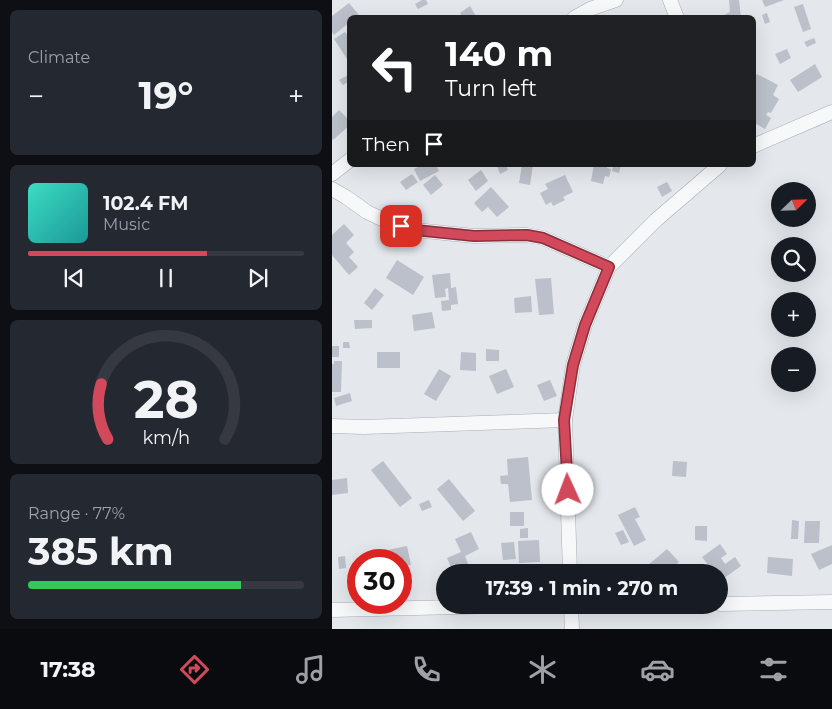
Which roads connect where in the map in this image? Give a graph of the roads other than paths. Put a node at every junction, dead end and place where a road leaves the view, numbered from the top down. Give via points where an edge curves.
1 (616, 0) edge
2 (670, 0) edge
3 (579, 15) edge
4 (677, 15) edge
5 (832, 112) edge
6 (756, 145) edge
7 (347, 162) edge
8 (718, 167) edge
9 (332, 174) edge
10 (332, 189) edge
11 (609, 267) junction
12 (564, 420) junction
13 (332, 426) edge
14 (570, 564) edge
15 (832, 602) edge
16 (728, 604) edge
17 (436, 607) edge
18 (332, 610) edge
19 (571, 614) edge
20 (572, 629) edge

1 - 3 street
2 - 4 street
5 - 6 street
7 - 9 street
8 - 11 street via 656,220
10 - 11 street via 388,222 415,230 543,238
11 - 12 street via 585,325 573,365
12 - 13 street
12 - 14 street
15 - 16 street
17 - 18 street
19 - 20 street

